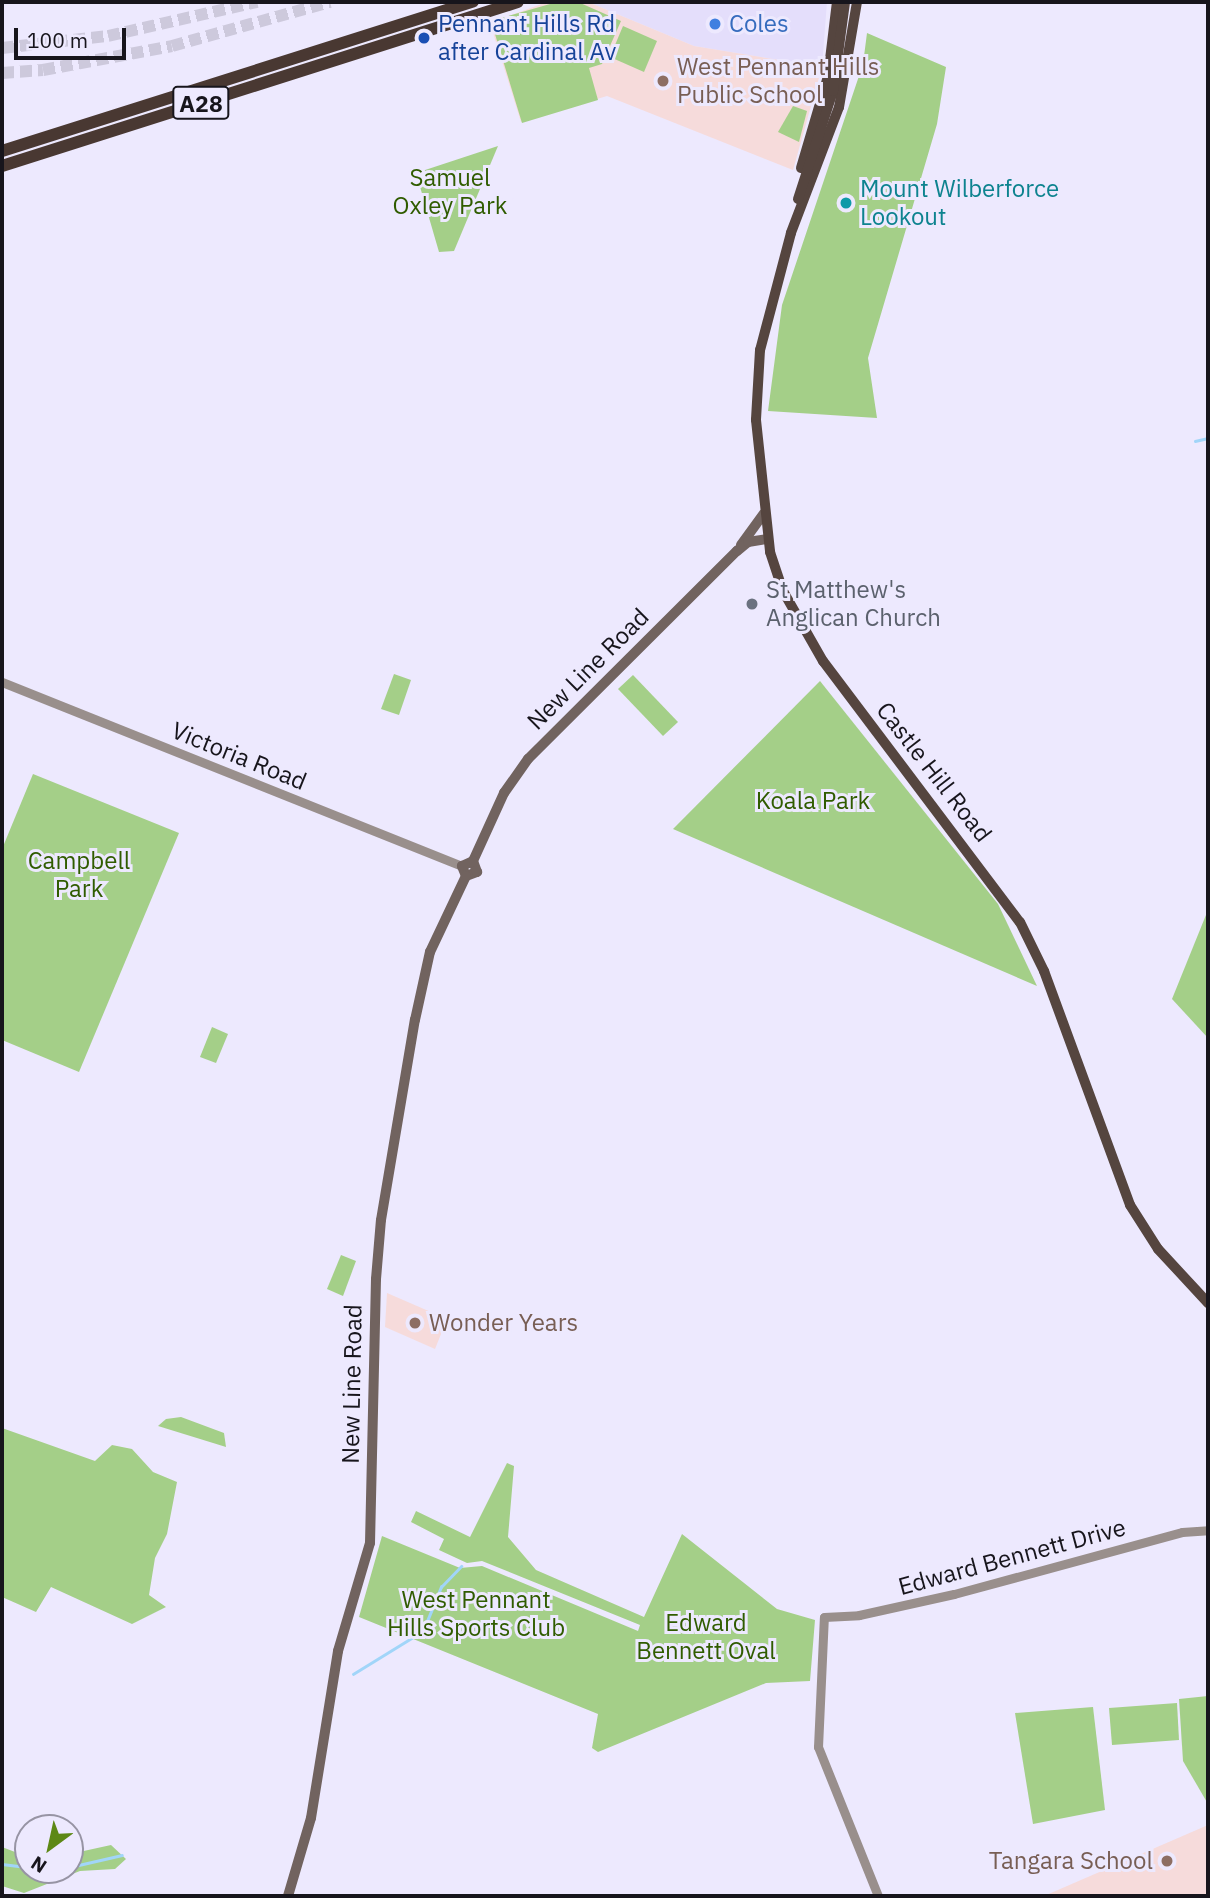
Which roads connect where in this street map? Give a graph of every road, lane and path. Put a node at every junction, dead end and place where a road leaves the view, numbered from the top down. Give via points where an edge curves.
1 (518, 2) edge
2 (837, 2) edge
3 (845, 2) edge
4 (857, 2) edge
5 (476, 8) edge
6 (2, 150) edge
7 (2, 166) edge
8 (805, 186) junction
9 (764, 513) junction
10 (767, 539) junction
11 (737, 551) junction
12 (2, 682) edge
13 (473, 861) junction
14 (464, 871) junction
15 (1208, 1303) edge
16 (1208, 1530) edge
17 (288, 1896) edge
18 (878, 1896) edge

1 - 5 highway, A28
2 - 8 main road via 828,76 803,161
3 - 8 main road, Castle Hill Road via 832,99
4 - 8 main road, Castle Hill Road via 839,107
5 - 6 highway, A28 via 451,9
5 - 7 highway, A28
8 - 9 main road, Castle Hill Road via 759,363 756,420
9 - 10 main road, Castle Hill Road
9 - 11 main road
10 - 11 main road, New Line Road via 748,542
10 - 15 main road, Castle Hill Road via 783,591 823,661 1020,922 1045,971 1130,1205 1158,1249
11 - 13 main road, New Line Road via 528,759 504,793
12 - 14 street, Victoria Road
13 - 14 main road
13 - 14 main road, New Line Road via 477,873
14 - 17 main road, New Line Road via 430,952 415,1020 381,1220 370,1543 338,1651 311,1818
16 - 18 street, Edward Bennett Drive via 1182,1532 954,1594 859,1615 824,1616 818,1747

